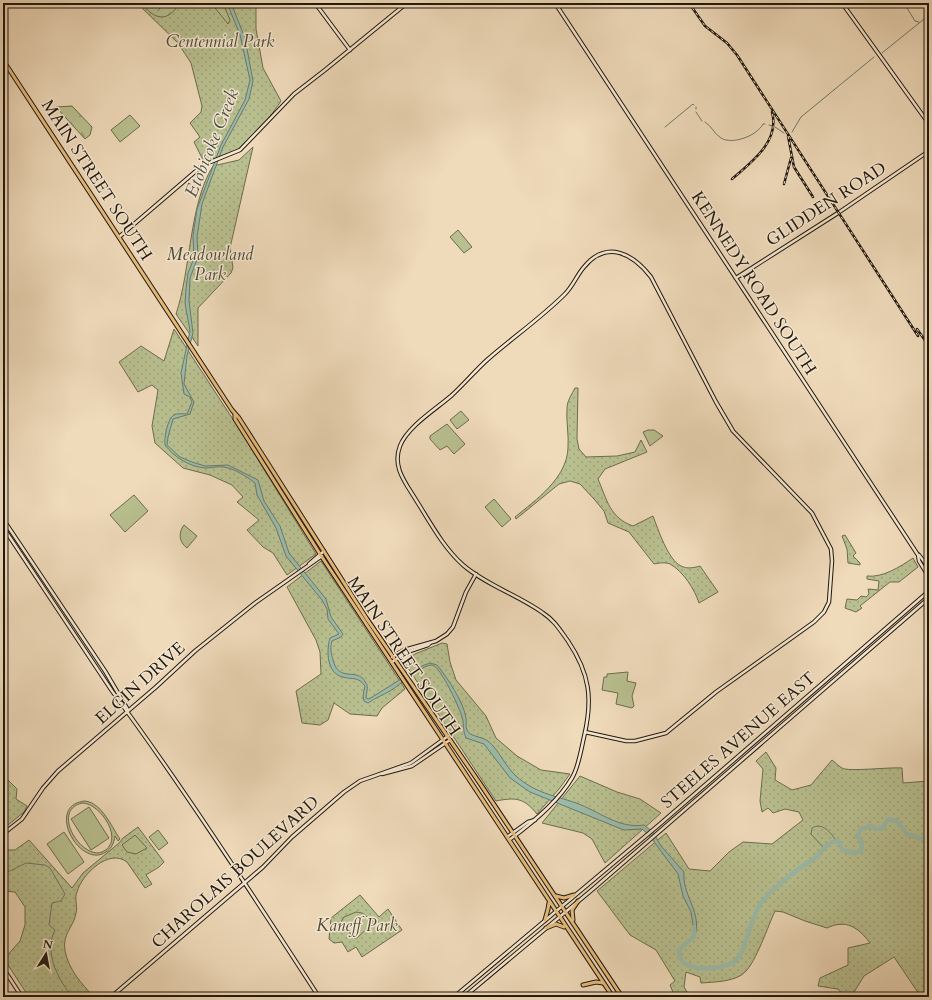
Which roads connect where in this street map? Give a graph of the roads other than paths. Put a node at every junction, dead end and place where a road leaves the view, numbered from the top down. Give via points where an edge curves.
1 (315, 3) edge
2 (407, 3) edge
3 (555, 3) edge
4 (842, 3) edge
5 (350, 50) junction
6 (3, 60) edge
7 (929, 124) edge
8 (929, 151) edge
9 (119, 237) junction
10 (736, 278) junction
11 (235, 414) junction
12 (3, 519) edge
13 (3, 527) edge
14 (325, 552) junction
15 (321, 555) junction
16 (918, 555) junction
17 (929, 568) edge
18 (476, 574) junction
19 (929, 577) edge
20 (929, 591) edge
21 (929, 598) edge
22 (430, 643) junction
23 (392, 658) junction
24 (394, 661) junction
25 (410, 684) junction
26 (128, 711) junction
27 (585, 732) junction
28 (448, 736) junction
29 (444, 739) junction
30 (450, 740) junction
31 (446, 743) junction
32 (381, 774) junction
33 (3, 834) edge
34 (514, 834) junction
35 (508, 839) junction
36 (534, 865) junction
37 (528, 870) junction
38 (244, 882) junction
39 (574, 895) junction
40 (554, 896) junction
41 (547, 899) junction
42 (578, 902) junction
43 (561, 906) junction
44 (555, 911) junction
45 (565, 912) junction
46 (559, 917) junction
47 (545, 920) junction
48 (575, 926) junction
49 (546, 928) junction
50 (569, 931) junction
51 (509, 951) junction
52 (506, 962) junction
53 (3, 968) edge
54 (604, 984) junction
55 (468, 985) junction
56 (583, 985) dead end
57 (472, 990) junction
58 (22, 997) edge
59 (111, 997) edge
60 (319, 997) edge
61 (454, 997) edge
62 (464, 997) edge
63 (613, 997) edge
64 (622, 997) edge

1 - 5 street
2 - 5 street
3 - 10 street, KENNEDY ROAD SOUTH
4 - 7 street
5 - 9 street via 284,102 240,150 212,160 194,172
6 - 9 main road, MAIN STREET SOUTH
8 - 10 street, GLIDDEN ROAD
9 - 11 main road, MAIN STREET SOUTH
10 - 16 street, KENNEDY ROAD SOUTH
11 - 14 main road, MAIN STREET SOUTH
11 - 15 main road, MAIN STREET SOUTH via 235,419
12 - 26 street via 105,671
13 - 26 street
14 - 15 street, ELGIN DRIVE
14 - 23 main road, MAIN STREET SOUTH
15 - 23 main road, MAIN STREET SOUTH
15 - 26 street, ELGIN DRIVE via 195,651
16 - 17 street
16 - 19 street, KENNEDY ROAD SOUTH
18 - 22 street via 466,592 453,627 442,638
18 - 27 street via 542,612 560,629 585,674 590,707
18 - 27 street via 449,550 404,482 397,460 402,441 486,361 565,294 595,256 613,252 630,256 641,264 651,277 733,431 816,519 832,554 831,591 827,608 814,622 716,692 666,732 636,741
20 - 39 street, STEELES AVENUE EAST via 660,824
21 - 42 street, STEELES AVENUE EAST
22 - 23 street via 404,650
22 - 24 street via 428,646 407,652
23 - 24 main road, MAIN STREET SOUTH
24 - 25 main road, MAIN STREET SOUTH
25 - 28 main road, MAIN STREET SOUTH
25 - 29 main road, MAIN STREET SOUTH
26 - 33 street, ELGIN DRIVE via 58,771 22,819
26 - 38 street
27 - 34 street via 575,772 548,807 535,820 528,822
28 - 29 street, CHAROLAIS BOULEVARD
28 - 30 main road, MAIN STREET SOUTH
29 - 31 main road, MAIN STREET SOUTH
29 - 32 street, CHAROLAIS BOULEVARD via 411,763
30 - 31 street, CHAROLAIS BOULEVARD
30 - 34 main road, MAIN STREET SOUTH
31 - 32 street, CHAROLAIS BOULEVARD via 412,766
31 - 35 main road, MAIN STREET SOUTH
32 - 38 street, CHAROLAIS BOULEVARD via 360,781 344,792 292,836 270,861
34 - 35 street
34 - 36 main road, MAIN STREET SOUTH
35 - 37 main road, MAIN STREET SOUTH
36 - 37 main road
36 - 40 main road, MAIN STREET SOUTH
37 - 41 main road, MAIN STREET SOUTH
38 - 59 street, CHAROLAIS BOULEVARD
38 - 60 street
39 - 40 main road via 562,898
39 - 43 street, STEELES AVENUE EAST
40 - 43 main road, MAIN STREET SOUTH
41 - 44 main road, MAIN STREET SOUTH
41 - 47 main road
42 - 45 street, STEELES AVENUE EAST
42 - 48 main road via 571,913
43 - 44 street, STEELES AVENUE EAST
43 - 45 main road, MAIN STREET SOUTH
44 - 46 main road, MAIN STREET SOUTH
44 - 47 street, STEELES AVENUE EAST
45 - 46 street, STEELES AVENUE EAST
45 - 48 main road, MAIN STREET SOUTH
46 - 49 street, STEELES AVENUE EAST
46 - 50 main road, MAIN STREET SOUTH
47 - 51 street, STEELES AVENUE EAST
48 - 64 main road, MAIN STREET SOUTH
49 - 50 main road via 559,924
49 - 52 street, STEELES AVENUE EAST
50 - 54 main road, MAIN STREET SOUTH
51 - 52 street
51 - 55 street, STEELES AVENUE EAST
52 - 57 street, STEELES AVENUE EAST
53 - 58 street
54 - 56 main road via 596,982
54 - 63 main road, MAIN STREET SOUTH
55 - 57 street
55 - 61 street, STEELES AVENUE EAST
57 - 62 street, STEELES AVENUE EAST

